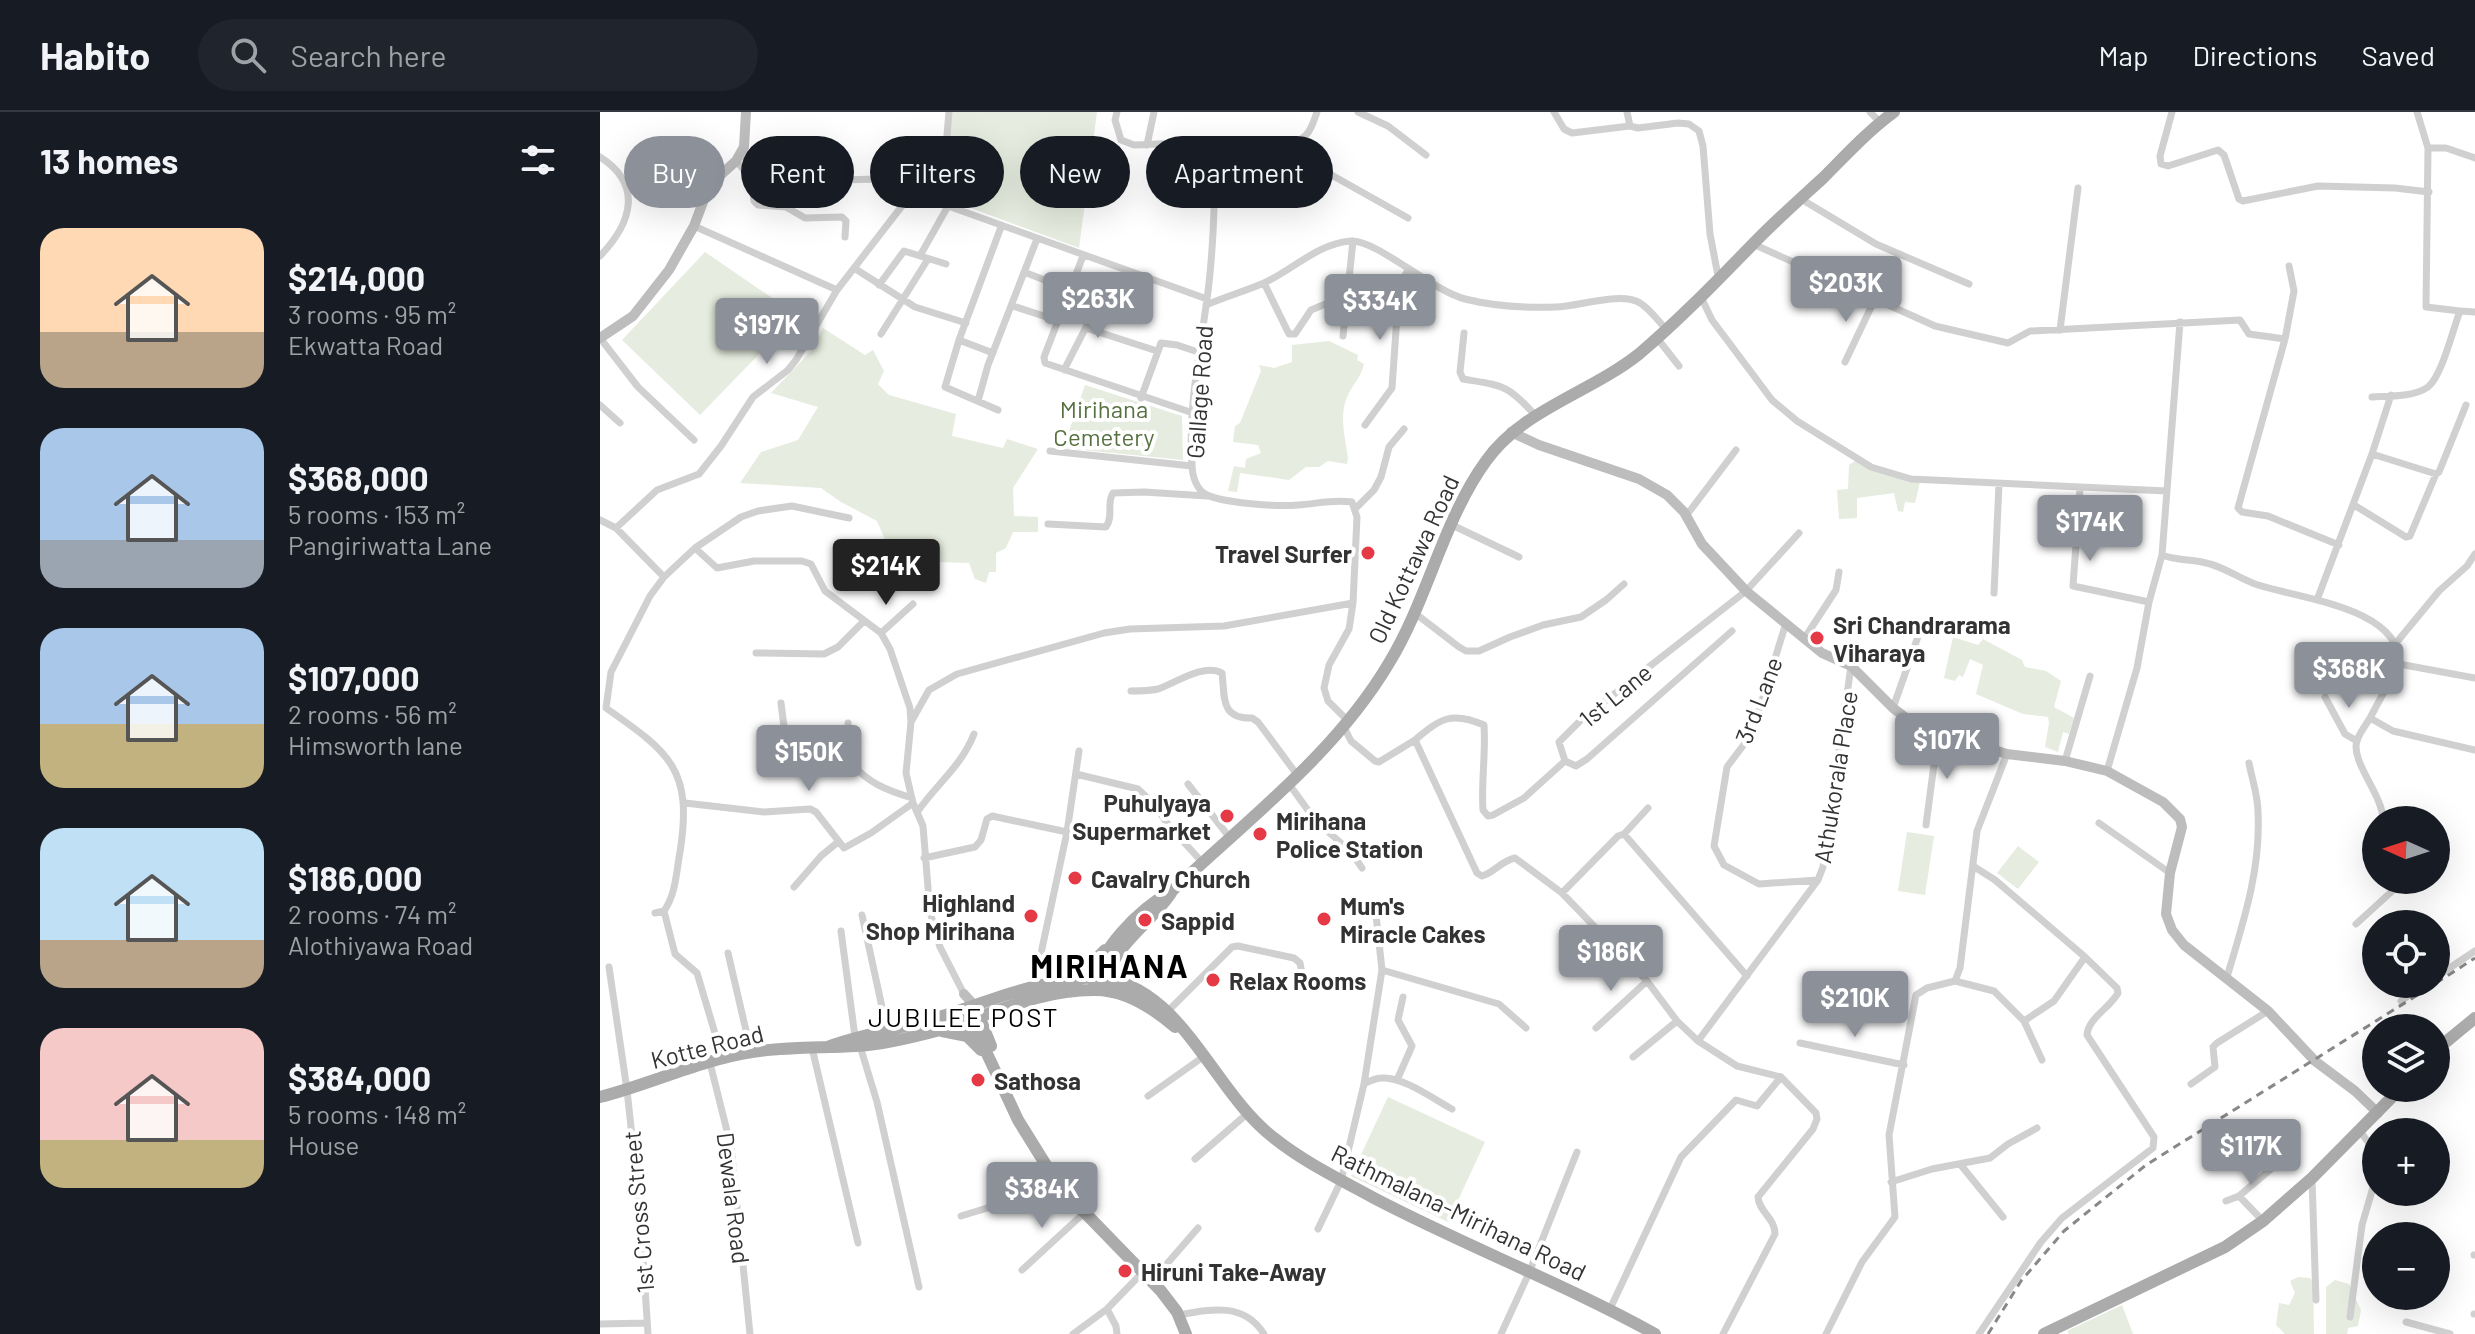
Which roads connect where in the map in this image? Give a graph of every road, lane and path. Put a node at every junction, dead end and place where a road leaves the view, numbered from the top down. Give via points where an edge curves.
1 (746, 112) edge
2 (949, 112) edge
3 (1117, 112) edge
4 (1154, 112) edge
5 (1317, 112) edge
6 (1358, 112) edge
7 (1554, 112) edge
8 (1627, 112) edge
9 (1870, 112) edge
10 (1894, 112) edge
11 (2172, 112) edge
12 (2417, 112) edge
13 (1880, 122) junction
14 (1630, 126) junction
15 (948, 136) edge
16 (1149, 136) edge
17 (1306, 136) edge
18 (1146, 145) edge
19 (2428, 148) junction
20 (1426, 155) dead end
21 (600, 157) edge
22 (2475, 158) edge
23 (736, 161) junction
24 (741, 167) edge
25 (1333, 176) edge
26 (2078, 188) dead end
27 (2429, 192) junction
28 (1801, 199) junction
29 (788, 208) edge
30 (900, 208) edge
31 (943, 208) edge
32 (952, 208) edge
33 (1215, 208) edge
34 (1408, 218) dead end
35 (694, 226) junction
36 (1001, 227) junction
37 (845, 237) dead end
38 (1037, 239) junction
39 (1353, 241) junction
40 (1753, 244) junction
41 (600, 256) edge
42 (1083, 256) junction
43 (924, 257) junction
44 (946, 264) dead end
45 (2289, 266) dead end
46 (854, 268) junction
47 (1408, 270) junction
48 (1024, 272) junction
49 (1719, 281) junction
50 (1264, 283) junction
51 (1969, 284) dead end
52 (879, 285) junction
53 (837, 290) junction
54 (1070, 290) junction
55 (1103, 294) dead end
56 (1347, 295) junction
57 (1701, 297) junction
58 (902, 300) junction
59 (1874, 301) junction
60 (1207, 302) junction
61 (1013, 306) junction
62 (2460, 311) junction
63 (2475, 312) edge
64 (1059, 321) junction
65 (2180, 322) junction
66 (966, 323) junction
67 (1086, 328) junction
68 (2060, 330) junction
69 (1464, 333) dead end
70 (881, 334) dead end
71 (1662, 334) junction
72 (1343, 336) dead end
73 (600, 338) edge
74 (2285, 339) junction
75 (959, 340) junction
76 (1157, 351) junction
77 (1198, 352) junction
78 (993, 353) junction
79 (1845, 362) dead end
80 (1679, 366) dead end
81 (1064, 370) junction
82 (2391, 395) junction
83 (2372, 397) dead end
84 (1141, 398) junction
85 (978, 401) junction
86 (600, 405) edge
87 (2466, 405) dead end
88 (998, 410) dead end
89 (1193, 413) junction
90 (1536, 416) junction
91 (620, 423) dead end
92 (1365, 425) dead end
93 (1404, 429) dead end
94 (1511, 432) junction
95 (694, 440) dead end
96 (1736, 450) dead end
97 (1050, 451) dead end
98 (2372, 454) junction
99 (1192, 466) junction
100 (2436, 474) junction
101 (1999, 484) junction
102 (2080, 488) junction
103 (2167, 491) junction
104 (1209, 496) junction
105 (2354, 505) junction
106 (1355, 509) junction
107 (1686, 516) junction
108 (849, 518) dead end
109 (600, 520) edge
110 (1048, 524) dead end
111 (1452, 525) junction
112 (616, 528) junction
113 (1799, 533) dead end
114 (2339, 545) junction
115 (695, 548) junction
116 (2475, 554) edge
117 (2162, 555) junction
118 (1519, 557) dead end
119 (1839, 572) dead end
120 (664, 577) junction
121 (1624, 584) dead end
122 (1746, 591) junction
123 (1994, 593) dead end
124 (2317, 600) junction
125 (2149, 602) junction
126 (1353, 603) junction
127 (913, 604) dead end
128 (1416, 614) junction
129 (864, 621) junction
130 (1786, 622) junction
131 (1921, 628) dead end
132 (1732, 631) dead end
133 (881, 633) junction
134 (1804, 639) junction
135 (2396, 643) junction
136 (756, 653) dead end
137 (2399, 664) junction
138 (1851, 666) junction
139 (2090, 676) dead end
140 (2475, 678) edge
141 (1131, 691) dead end
142 (2325, 697) dead end
143 (781, 703) dead end
144 (1893, 708) junction
145 (603, 710) edge
146 (2370, 718) junction
147 (911, 722) junction
148 (848, 723) dead end
149 (1346, 724) junction
150 (974, 734) dead end
151 (1938, 734) junction
152 (1415, 740) junction
153 (2357, 741) junction
154 (2475, 750) edge
155 (1079, 751) dead end
156 (2007, 754) junction
157 (1565, 761) junction
158 (2065, 761) junction
159 (850, 762) junction
160 (2249, 763) dead end
161 (2107, 771) junction
162 (1076, 774) junction
163 (1294, 780) junction
164 (1188, 784) dead end
165 (913, 800) junction
166 (685, 803) junction
167 (2380, 806) edge
168 (1648, 808) dead end
169 (918, 811) junction
170 (2099, 823) dead end
171 (1926, 825) dead end
172 (1067, 832) junction
173 (1624, 834) junction
174 (1230, 838) junction
175 (838, 842) junction
176 (924, 858) junction
177 (1202, 862) junction
178 (1973, 866) junction
179 (1362, 868) dead end
180 (2170, 873) junction
181 (1818, 880) junction
182 (794, 887) dead end
183 (1173, 890) junction
184 (1562, 893) junction
185 (2389, 894) edge
186 (1375, 906) dead end
187 (664, 911) junction
188 (655, 913) dead end
189 (862, 915) dead end
190 (2356, 924) dead end
191 (841, 931) dead end
192 (1114, 942) junction
193 (2475, 951) edge
194 (728, 953) dead end
195 (2085, 957) junction
196 (609, 967) dead end
197 (2450, 968) edge
198 (1382, 970) junction
199 (1302, 974) dead end
200 (1747, 976) junction
201 (2227, 977) junction
202 (1647, 981) junction
203 (1955, 981) junction
204 (1054, 982) junction
205 (1099, 984) junction
206 (1034, 986) junction
207 (964, 994) joint
208 (1403, 997) dead end
209 (2405, 998) edge
210 (2401, 1001) dead end
211 (1169, 1010) junction
212 (2268, 1011) junction
213 (972, 1012) junction
214 (2475, 1018) edge
215 (1677, 1021) junction
216 (2024, 1021) junction
217 (1526, 1028) dead end
218 (1596, 1028) dead end
219 (887, 1030) junction
220 (939, 1030) junction
221 (2450, 1039) edge
222 (857, 1041) junction
223 (1698, 1041) junction
224 (1192, 1043) junction
225 (1800, 1043) dead end
226 (812, 1048) junction
227 (751, 1052) junction
228 (987, 1057) junction
229 (1203, 1057) junction
230 (1633, 1057) dead end
231 (2042, 1060) dead end
232 (717, 1061) junction
233 (1904, 1065) junction
234 (1781, 1077) junction
235 (1397, 1080) junction
236 (1364, 1084) junction
237 (2191, 1084) dead end
238 (627, 1090) junction
239 (1148, 1096) dead end
240 (600, 1097) edge
241 (2388, 1102) edge
242 (1452, 1109) dead end
243 (1248, 1113) junction
244 (2378, 1113) junction
245 (2037, 1128) dead end
246 (2360, 1131) junction
247 (2362, 1134) edge
248 (1030, 1138) junction
249 (1577, 1152) dead end
250 (1195, 1159) dead end
251 (1960, 1164) junction
252 (2271, 1169) dead end
253 (2312, 1178) junction
254 (1341, 1181) junction
255 (1891, 1182) junction
256 (1059, 1186) junction
257 (2239, 1196) junction
258 (2226, 1201) dead end
259 (2368, 1206) edge
260 (1084, 1213) junction
261 (961, 1216) dead end
262 (2003, 1217) dead end
263 (2263, 1221) junction
264 (1198, 1228) dead end
265 (1318, 1229) dead end
266 (858, 1243) dead end
267 (1022, 1270) dead end
268 (1529, 1273) junction
269 (1147, 1277) junction
270 (919, 1287) dead end
271 (2316, 1300) dead end
272 (1107, 1309) junction
273 (1610, 1309) junction
274 (1179, 1315) junction
275 (2350, 1317) dead end
276 (2406, 1322) dead end
277 (647, 1323) junction
278 (600, 1324) edge
279 (648, 1334) edge
280 (750, 1334) edge
281 (1073, 1334) edge
282 (1117, 1334) edge
283 (1186, 1334) edge
284 (1264, 1334) edge
285 (1501, 1334) edge
286 (1655, 1334) edge
287 (1723, 1334) edge
288 (1826, 1334) edge
289 (1979, 1334) edge
290 (2044, 1334) edge
291 (2450, 1334) edge

1 - 23 main road via 744,147
2 - 15 street
3 - 18 street via 1121,140
4 - 16 street
5 - 17 street
6 - 20 street via 1388,126
7 - 14 street via 1572,133
8 - 14 street
9 - 13 street
10 - 13 main road, Old Kottawa Road
11 - 27 street via 2161,164 2218,150 2243,201 2318,186
12 - 19 street
13 - 28 main road, Old Kottawa Road
14 - 49 street via 1678,123 1699,131
19 - 22 street
19 - 27 street
21 - 41 street via 623,178 628,216
23 - 24 street
23 - 35 main road via 715,180
25 - 34 street
26 - 68 street
27 - 62 street via 2426,307
28 - 40 main road, Old Kottawa Road
28 - 51 street via 1876,244
29 - 37 street via 805,218 842,217
30 - 46 street
31 - 43 street
32 - 36 street
33 - 60 street, Gallage Road
35 - 53 street
35 - 73 main road via 646,302
36 - 38 street
36 - 66 street
38 - 42 street
38 - 48 street
39 - 47 street via 1371,245
39 - 50 street via 1327,247
39 - 56 street
40 - 49 main road, Old Kottawa Road
40 - 59 street
42 - 54 street
42 - 60 street
43 - 44 street
43 - 52 street via 901,253
43 - 58 street
45 - 74 street via 2294,291
46 - 52 street
46 - 53 street
47 - 71 street via 1463,299 1523,307 1632,300 1641,303
47 - 92 street via 1399,287 1392,388
48 - 54 street
48 - 61 street
49 - 57 main road, Old Kottawa Road
50 - 56 street via 1289,334 1295,334 1311,310
50 - 60 street
52 - 58 street
53 - 112 street via 796,360 753,397 699,474 657,490
54 - 64 street
55 - 67 street
56 - 72 street
57 - 71 main road, Old Kottawa Road
57 - 101 street via 1772,400 1797,421 1871,467 1911,479
58 - 66 street
58 - 70 street
59 - 68 street via 1994,342 2008,343 2030,331
59 - 79 street
60 - 77 street, Gallage Road
61 - 64 street
61 - 78 street
62 - 63 street
62 - 82 street via 2436,379 2413,393
64 - 81 street via 1043,360
65 - 68 street
65 - 74 street via 2240,320 2249,334
65 - 103 street
66 - 75 street
67 - 76 street
67 - 81 street
69 - 90 street via 1463,379 1506,387
71 - 80 street
71 - 90 main road, Old Kottawa Road via 1604,378
73 - 95 street via 638,387
74 - 114 street via 2238,508
75 - 78 street
75 - 85 street via 945,387
76 - 77 street via 1161,343
76 - 84 street
77 - 89 street, Gallage Road
78 - 85 street
81 - 84 street
82 - 83 street
82 - 98 street
84 - 89 street
85 - 88 street
86 - 91 street
87 - 100 street
89 - 99 street, Gallage Road
90 - 94 main road, Old Kottawa Road
93 - 106 street via 1389,447 1374,490
94 - 107 main road via 1639,479 1667,495
94 - 111 main road, Old Kottawa Road via 1465,493
96 - 107 street
97 - 99 street
98 - 100 street
98 - 105 street
99 - 104 street, Gallage Road via 1197,486
100 - 105 street via 2410,536
101 - 102 street
101 - 123 street
102 - 103 street
102 - 125 street via 2073,586
103 - 117 street
104 - 106 street via 1274,505 1340,500 1352,502
104 - 110 street via 1113,493 1106,527
105 - 114 street
106 - 126 street
107 - 122 main road via 1702,544
108 - 115 street via 792,506 758,511
109 - 112 street
111 - 118 street
111 - 128 main road, Old Kottawa Road
112 - 120 street
113 - 122 street
114 - 124 street
115 - 120 street
115 - 129 street via 717,568 754,561 811,564 825,591
116 - 135 street
117 - 124 street via 2209,563 2254,583
117 - 125 street
119 - 134 street via 1836,590
120 - 145 street via 611,672
121 - 128 street via 1581,617 1479,651 1459,647
122 - 130 main road
122 - 157 street, 1st Lane via 1581,720 1559,742
124 - 135 street via 2376,622
125 - 161 street via 2137,668
126 - 147 street via 1224,626 1104,633 957,674 929,690
126 - 149 street via 1349,629 1329,665 1324,688
127 - 133 street
128 - 149 main road, Old Kottawa Road
129 - 133 street
129 - 136 street via 824,654
130 - 134 main road
130 - 181 street, 3rd Lane via 1755,719 1727,767 1714,846 1724,865 1759,884
131 - 144 street
132 - 157 street via 1587,759 1576,766
133 - 147 street
134 - 138 main road
135 - 137 street
137 - 140 street
137 - 146 street
138 - 144 main road
138 - 181 street, Athukorala Place via 1838,777
139 - 158 street
141 - 163 street via 1155,690 1205,670 1222,673 1226,707 1232,715 1258,722
142 - 153 street via 2345,734
143 - 159 street via 786,743 798,767
144 - 151 main road
145 - 166 street via 653,741 671,762
146 - 153 street
146 - 154 street via 2393,731
147 - 165 street via 906,773
148 - 159 street
149 - 152 street via 1351,741 1379,762
149 - 163 main road, Old Kottawa Road
150 - 169 street via 963,759
151 - 156 main road
151 - 171 street
152 - 157 street via 1445,719 1465,716 1484,725 1481,786 1488,816 1524,798
152 - 184 street via 1477,873 1490,874 1515,858
153 - 167 street via 2356,753
155 - 162 street
156 - 158 main road
156 - 178 street via 1977,831
158 - 161 main road
159 - 165 street via 865,780
160 - 201 street via 2258,845 2251,896
161 - 180 main road via 2163,802 2180,819
162 - 172 street
162 - 177 street via 1138,789
163 - 174 main road, Old Kottawa Road
163 - 179 street via 1315,820
164 - 174 street
165 - 169 street
165 - 175 street via 847,847
166 - 175 street via 764,812 810,809
166 - 187 street via 672,900
168 - 173 street
169 - 176 street
170 - 180 street
172 - 176 street via 992,816 975,847
172 - 206 street
173 - 184 street
173 - 200 street
174 - 177 main road, Old Kottawa Road
175 - 182 street
176 - 207 street via 940,947
177 - 183 main road, Old Kottawa Road
178 - 195 street
178 - 203 street
180 - 201 main road via 2166,914 2172,930
181 - 200 street, Athukorala Place
183 - 192 main road, Old Kottawa Road via 1155,900
183 - 205 main road, Old Kottawa Road
184 - 202 street
185 - 190 street
186 - 198 street
187 - 188 street
187 - 232 street, Dewala Road via 675,954 697,973
189 - 219 street
191 - 222 street
192 - 204 main road via 1095,960
192 - 205 main road, Old Kottawa Road
193 - 197 street
194 - 227 street
195 - 216 street via 2054,1001
195 - 289 street via 2118,993 2087,1035 2155,1143 2062,1218
196 - 238 street, 1st Cross Street
198 - 217 street via 1499,1004
198 - 236 street
199 - 211 street via 1294,958 1232,947
200 - 223 street, Athukorala Place
201 - 212 main road
202 - 215 street
202 - 218 street
203 - 216 street via 1994,991
203 - 233 street via 1916,995
204 - 205 main road
204 - 206 main road
205 - 211 main road, Rathmalana-Mirihana Road via 1133,987
205 - 213 main road
205 - 224 main road, Rathmalana-Mirihana Road via 1148,1007
206 - 213 main road
207 - 213 main road
208 - 235 street via 1398,1020 1412,1046
209 - 210 street
211 - 224 main road, Rathmalana-Mirihana Road
212 - 237 street via 2217,1043 2215,1067
212 - 244 main road via 2315,1061
213 - 219 main road, Kotte Road
213 - 220 main road, Kotte Road
213 - 228 main road
213 - 248 main road
214 - 221 main road
215 - 223 street
215 - 230 street
216 - 231 street
219 - 222 main road, Kotte Road
220 - 222 main road, Kotte Road
220 - 228 main road via 967,1036
222 - 226 main road, Kotte Road
222 - 270 street via 881,1116
223 - 234 street via 1737,1066
224 - 229 main road, Rathmalana-Mirihana Road
225 - 233 street
226 - 227 main road, Kotte Road
226 - 266 street
227 - 232 main road, Kotte Road
228 - 248 main road
229 - 239 street
229 - 243 main road, Rathmalana-Mirihana Road
232 - 238 main road, Kotte Road
232 - 280 street, Dewala Road
233 - 255 street via 1889,1135
234 - 273 street via 1757,1106 1736,1100 1681,1157
234 - 287 street via 1817,1119 1758,1197 1775,1234
235 - 236 street via 1378,1078
235 - 242 street
236 - 254 street
238 - 240 main road, Kotte Road
238 - 277 street, 1st Cross Street
241 - 244 main road
243 - 250 street
243 - 254 main road, Rathmalana-Mirihana Road via 1272,1137
244 - 246 main road
245 - 251 street via 1990,1158
246 - 247 street
246 - 253 main road
248 - 256 main road
249 - 268 street
251 - 255 street
251 - 262 street
252 - 257 street
253 - 263 main road
253 - 271 street
254 - 265 street
254 - 268 main road, Rathmalana-Mirihana Road
255 - 288 street via 1895,1217 1862,1262
256 - 260 main road
256 - 261 street
257 - 258 street
257 - 263 street
259 - 275 street
260 - 267 street
260 - 269 main road
263 - 290 main road via 2225,1247
264 - 269 street
268 - 273 main road, Rathmalana-Mirihana Road
268 - 285 street
269 - 272 street
269 - 274 main road
272 - 281 street
272 - 282 street
273 - 286 main road, Rathmalana-Mirihana Road
274 - 283 main road
274 - 284 street via 1237,1311
276 - 291 street
277 - 278 street
277 - 279 street, 1st Cross Street

